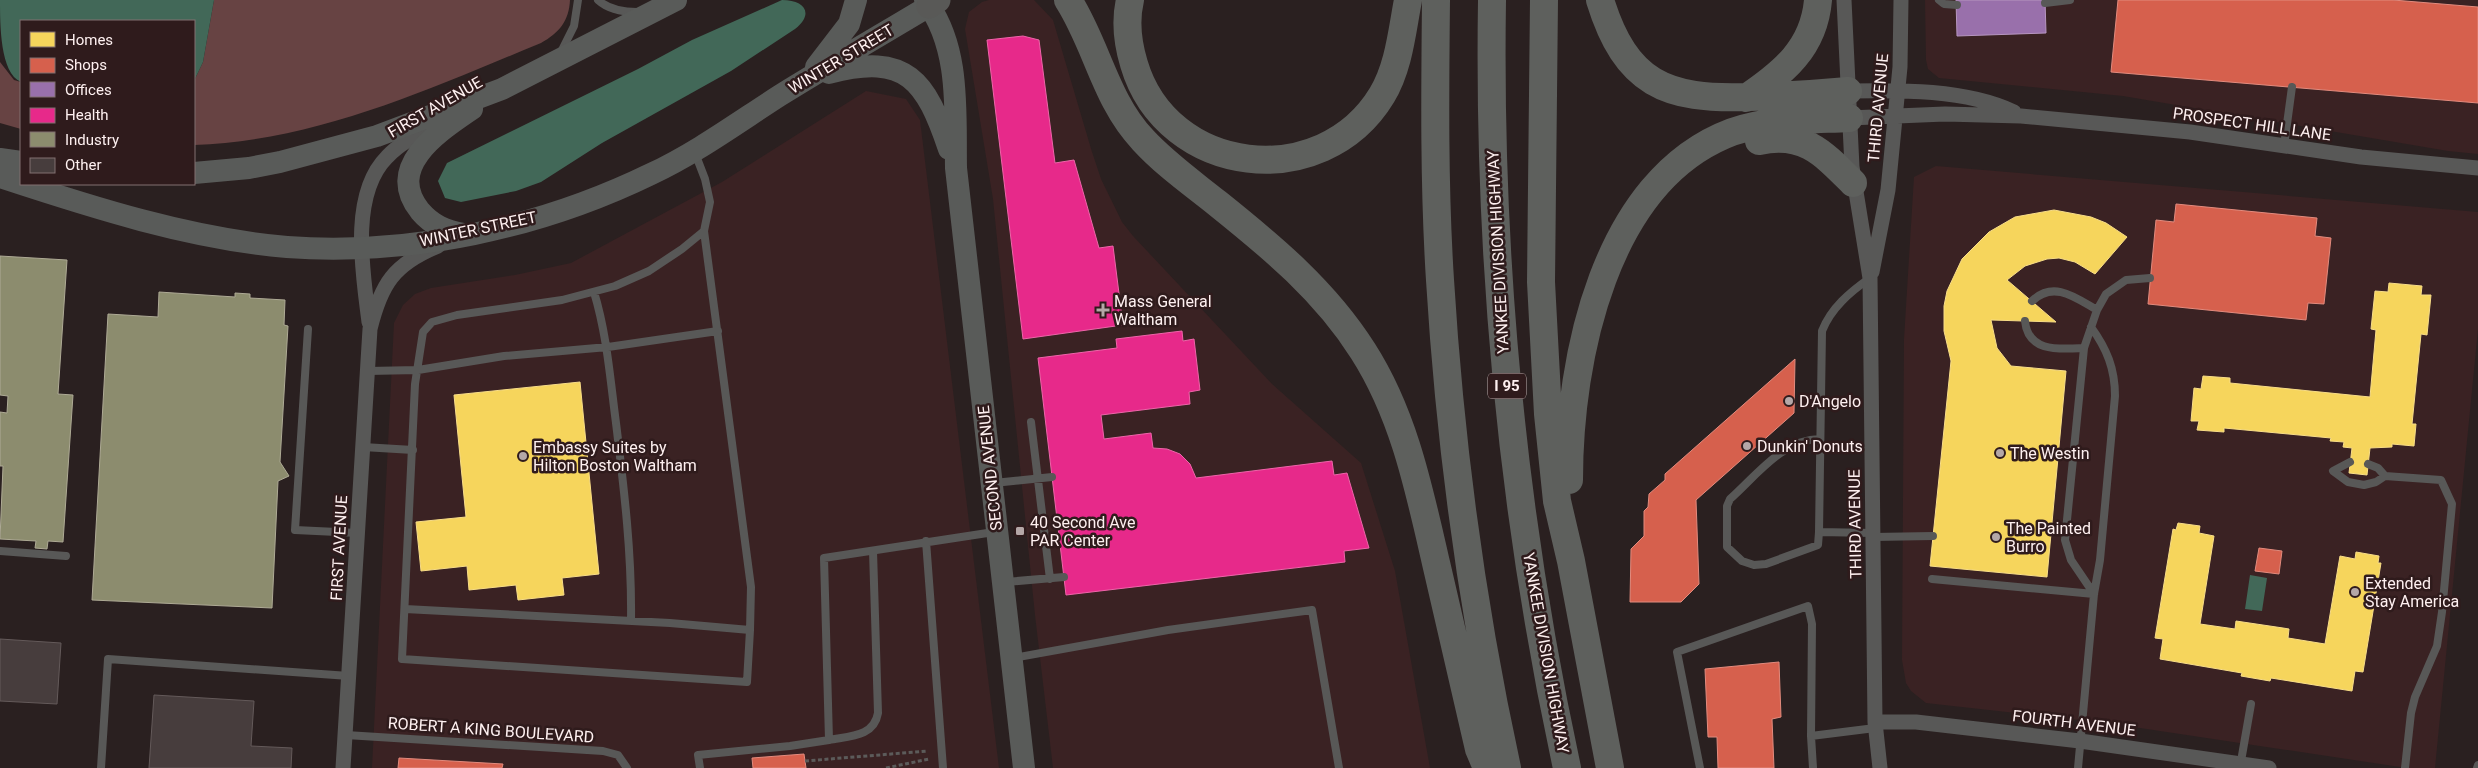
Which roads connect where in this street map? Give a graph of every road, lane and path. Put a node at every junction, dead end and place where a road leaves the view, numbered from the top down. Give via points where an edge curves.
1 (578, 0) edge
2 (598, 0) edge
3 (676, 0) edge
4 (856, 0) edge
5 (1068, 0) edge
6 (1130, 0) edge
7 (1408, 0) edge
8 (1436, 0) edge
9 (1492, 0) edge
10 (1544, 0) edge
11 (1600, 0) edge
12 (1818, 0) edge
13 (1844, 0) edge
14 (1901, 0) edge
15 (1939, 0) edge
16 (2070, 0) edge
17 (931, 2) edge
18 (2045, 3) dead end
19 (1956, 5) dead end
20 (656, 10) junction
21 (553, 63) junction
22 (798, 85) junction
23 (2292, 87) dead end
24 (502, 89) junction
25 (1848, 91) junction
26 (1898, 91) junction
27 (1746, 98) junction
28 (1895, 116) junction
29 (2021, 116) junction
30 (1849, 118) junction
31 (2284, 146) junction
32 (694, 151) junction
33 (0, 159) edge
34 (20, 162) edge
35 (956, 168) junction
36 (2478, 168) edge
37 (195, 172) edge
38 (0, 177) edge
39 (20, 183) edge
40 (1853, 183) junction
41 (27, 185) edge
42 (1638, 210) junction
43 (704, 231) junction
44 (468, 234) junction
45 (363, 247) junction
46 (1870, 278) junction
47 (2150, 278) dead end
48 (594, 292) junction
49 (2032, 301) dead end
50 (2097, 310) junction
51 (2025, 321) dead end
52 (2092, 327) junction
53 (370, 329) junction
54 (308, 330) dead end
55 (718, 331) junction
56 (608, 347) junction
57 (2084, 348) junction
58 (418, 370) junction
59 (368, 371) junction
60 (1031, 422) dead end
61 (1820, 439) junction
62 (363, 447) junction
63 (413, 450) junction
64 (2350, 462) dead end
65 (2368, 464) dead end
66 (2385, 476) junction
67 (1052, 477) dead end
68 (1038, 478) junction
69 (992, 483) junction
70 (997, 531) junction
71 (1819, 532) junction
72 (358, 533) junction
73 (1873, 535) junction
74 (1933, 536) dead end
75 (926, 541) junction
76 (0, 551) edge
77 (873, 551) junction
78 (66, 556) dead end
79 (1571, 561) junction
80 (1064, 577) dead end
81 (1050, 578) junction
82 (1932, 579) dead end
83 (1003, 582) junction
84 (2094, 594) junction
85 (405, 609) junction
86 (632, 621) junction
87 (750, 630) junction
88 (1011, 658) junction
89 (349, 676) junction
90 (2250, 704) dead end
91 (1875, 725) junction
92 (346, 735) junction
93 (1811, 736) junction
94 (829, 740) junction
95 (2080, 741) junction
96 (805, 760) dead end
97 (2240, 766) edge
98 (101, 768) edge
99 (344, 768) edge
100 (627, 768) edge
101 (700, 768) edge
102 (886, 768) edge
103 (943, 768) edge
104 (1024, 768) edge
105 (1340, 768) edge
106 (1487, 768) edge
107 (1508, 768) edge
108 (1567, 768) edge
109 (1610, 768) edge
110 (1700, 768) edge
111 (1813, 768) edge
112 (1880, 768) edge
113 (2078, 768) edge
114 (2270, 768) edge
115 (2405, 768) edge

1 - 21 lane via 570,37
2 - 20 lane via 624,12
3 - 20 street
4 - 22 street via 841,36
5 - 106 highway via 1107,86 1122,114 1142,140 1302,275 1337,313 1380,380 1400,426 1417,480 1479,749
6 - 7 highway via 1131,54 1143,87 1162,114 1186,137 1200,145 1233,156 1267,160 1298,156 1327,146 1366,117 1388,84 1397,57
8 - 107 highway via 1437,212 1445,347 1468,552
9 - 108 highway, YANKEE DIVISION HIGHWAY / I 95 via 1494,219 1503,351 1527,549
10 - 79 highway via 1542,329 1557,501
11 - 27 highway via 1623,52 1636,69 1655,83 1697,97
12 - 27 highway via 1812,28 1798,56 1775,78
13 - 25 street, THIRD AVENUE
14 - 26 street, THIRD AVENUE
15 - 19 lane
16 - 18 lane
17 - 22 street, WINTER STREET
17 - 35 street, SECOND AVENUE via 951,61
20 - 21 street
21 - 24 street
22 - 32 street, WINTER STREET
22 - 35 street, SECOND AVENUE via 830,73 861,67 888,67 903,73 918,84 933,105
23 - 31 lane
24 - 37 street via 377,136 311,156 249,168
24 - 44 street via 436,135 413,161 409,175 410,191 416,206 428,220 439,228
24 - 45 street, FIRST AVENUE via 386,157 369,184 364,202
25 - 26 street, PROSPECT HILL LANE
25 - 27 highway
25 - 30 street, THIRD AVENUE
26 - 28 street, THIRD AVENUE
26 - 29 street, PROSPECT HILL LANE via 1977,100
28 - 29 street, PROSPECT HILL LANE
28 - 30 street, PROSPECT HILL LANE
28 - 46 street, THIRD AVENUE via 1888,190
29 - 31 street, PROSPECT HILL LANE via 2198,133
30 - 40 street, THIRD AVENUE
30 - 42 highway via 1759,124 1718,138 1693,153 1670,173
31 - 36 street, PROSPECT HILL LANE
32 - 43 lane via 706,179 710,202
32 - 44 street, WINTER STREET via 652,174 595,198 534,218
33 - 34 street
35 - 69 street, SECOND AVENUE
38 - 39 street, WINTER STREET
40 - 42 highway via 1808,144 1791,139 1766,139 1713,158
40 - 46 street, THIRD AVENUE
41 - 45 street, WINTER STREET via 152,222 216,237 285,246
42 - 79 highway via 1621,238 1602,282 1580,361 1570,443
43 - 48 lane via 649,271
43 - 55 lane
44 - 45 street, WINTER STREET
44 - 53 street, FIRST AVENUE via 426,251 396,270 380,297
45 - 53 street, FIRST AVENUE
46 - 61 lane via 1842,302 1822,331
46 - 73 street, THIRD AVENUE
47 - 50 lane via 2133,278 2120,283 2106,294
48 - 56 lane
48 - 58 lane via 432,322 423,332
49 - 50 lane via 2046,292 2058,291 2070,294
50 - 52 lane
51 - 57 lane via 2029,336 2040,345
52 - 57 lane
52 - 84 lane via 2106,350 2115,384 2100,560
53 - 59 street, FIRST AVENUE
54 - 72 lane via 295,530
55 - 56 lane
55 - 87 lane via 751,587
56 - 58 lane via 504,356
56 - 86 lane via 632,571
57 - 84 lane via 2065,540 2071,560
58 - 59 lane
58 - 63 lane
59 - 62 street, FIRST AVENUE
60 - 68 lane
61 - 71 lane
61 - 71 lane via 1802,440 1788,447 1730,499 1726,543 1738,559 1761,565 1814,548 1819,543
62 - 63 lane
62 - 72 street, FIRST AVENUE
63 - 85 lane
64 - 66 lane via 2332,471 2352,484 2369,484
65 - 66 lane
66 - 115 lane via 2441,480 2452,504 2440,632 2415,697
67 - 68 lane
68 - 69 lane
68 - 81 lane
69 - 70 street, SECOND AVENUE
70 - 75 lane
70 - 83 street, SECOND AVENUE
71 - 73 lane
72 - 89 street, FIRST AVENUE
73 - 74 lane
73 - 91 street, THIRD AVENUE
75 - 77 lane
75 - 103 lane
76 - 78 lane
77 - 94 lane via 876,723 864,733
77 - 94 lane via 824,558
79 - 109 highway
80 - 81 lane
81 - 83 lane
82 - 84 lane
83 - 88 street, SECOND AVENUE
84 - 95 lane
85 - 86 lane
85 - 87 lane via 402,659 747,682
86 - 87 lane
88 - 104 street, SECOND AVENUE
88 - 105 lane via 1168,630 1312,610
89 - 92 street, FIRST AVENUE
89 - 98 lane via 108,659
90 - 97 lane
91 - 93 lane
91 - 95 street, FOURTH AVENUE via 1916,722
91 - 112 street, THIRD AVENUE
92 - 99 street, FIRST AVENUE
92 - 100 lane, ROBERT A KING BOULEVARD via 603,751 618,755
93 - 110 lane via 1812,624 1808,606 1677,652
93 - 111 lane
94 - 101 lane via 698,755
95 - 97 street, FOURTH AVENUE
95 - 113 lane
96 - 102 path via 928,749 930,761
97 - 114 street, FOURTH AVENUE

